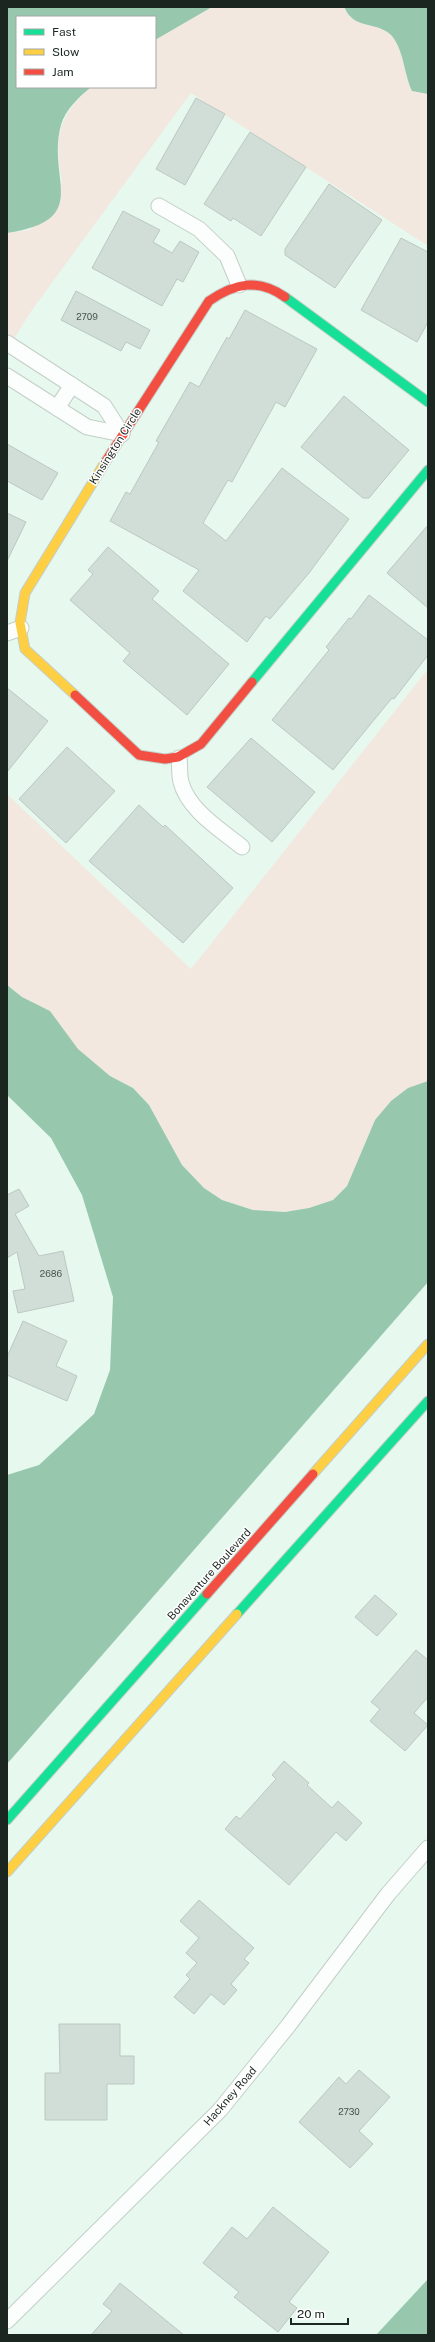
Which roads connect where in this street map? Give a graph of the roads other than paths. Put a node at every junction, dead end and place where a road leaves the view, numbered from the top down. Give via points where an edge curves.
1 (159, 206) dead end
2 (239, 285) junction
3 (7, 343) edge
4 (7, 376) edge
5 (72, 385) junction
6 (428, 402) edge
7 (57, 408) junction
8 (122, 434) junction
9 (428, 470) edge
10 (14, 630) edge
11 (180, 758) junction
12 (242, 847) dead end
13 (428, 1344) edge
14 (428, 1401) edge
15 (7, 1820) edge
16 (428, 1848) edge
17 (7, 1872) edge
18 (7, 2321) edge

1 - 2 street via 199,229 227,256
2 - 6 main road, Kinsington Circle via 248,284 273,289
2 - 8 main road, Kinsington Circle via 228,287 209,301
3 - 5 street
4 - 7 street
5 - 7 street
5 - 8 street via 104,406
7 - 8 street via 87,427
8 - 10 main road, Kinsington Circle via 25,593
9 - 11 main road, Kinsington Circle via 201,744
10 - 11 main road, Kinsington Circle via 25,649 139,756 158,760
11 - 12 street via 181,782 189,799 208,819
13 - 15 main road, Bonaventure Boulevard
14 - 17 main road
16 - 18 street, Hackney Road via 388,1894 288,2026 220,2110

